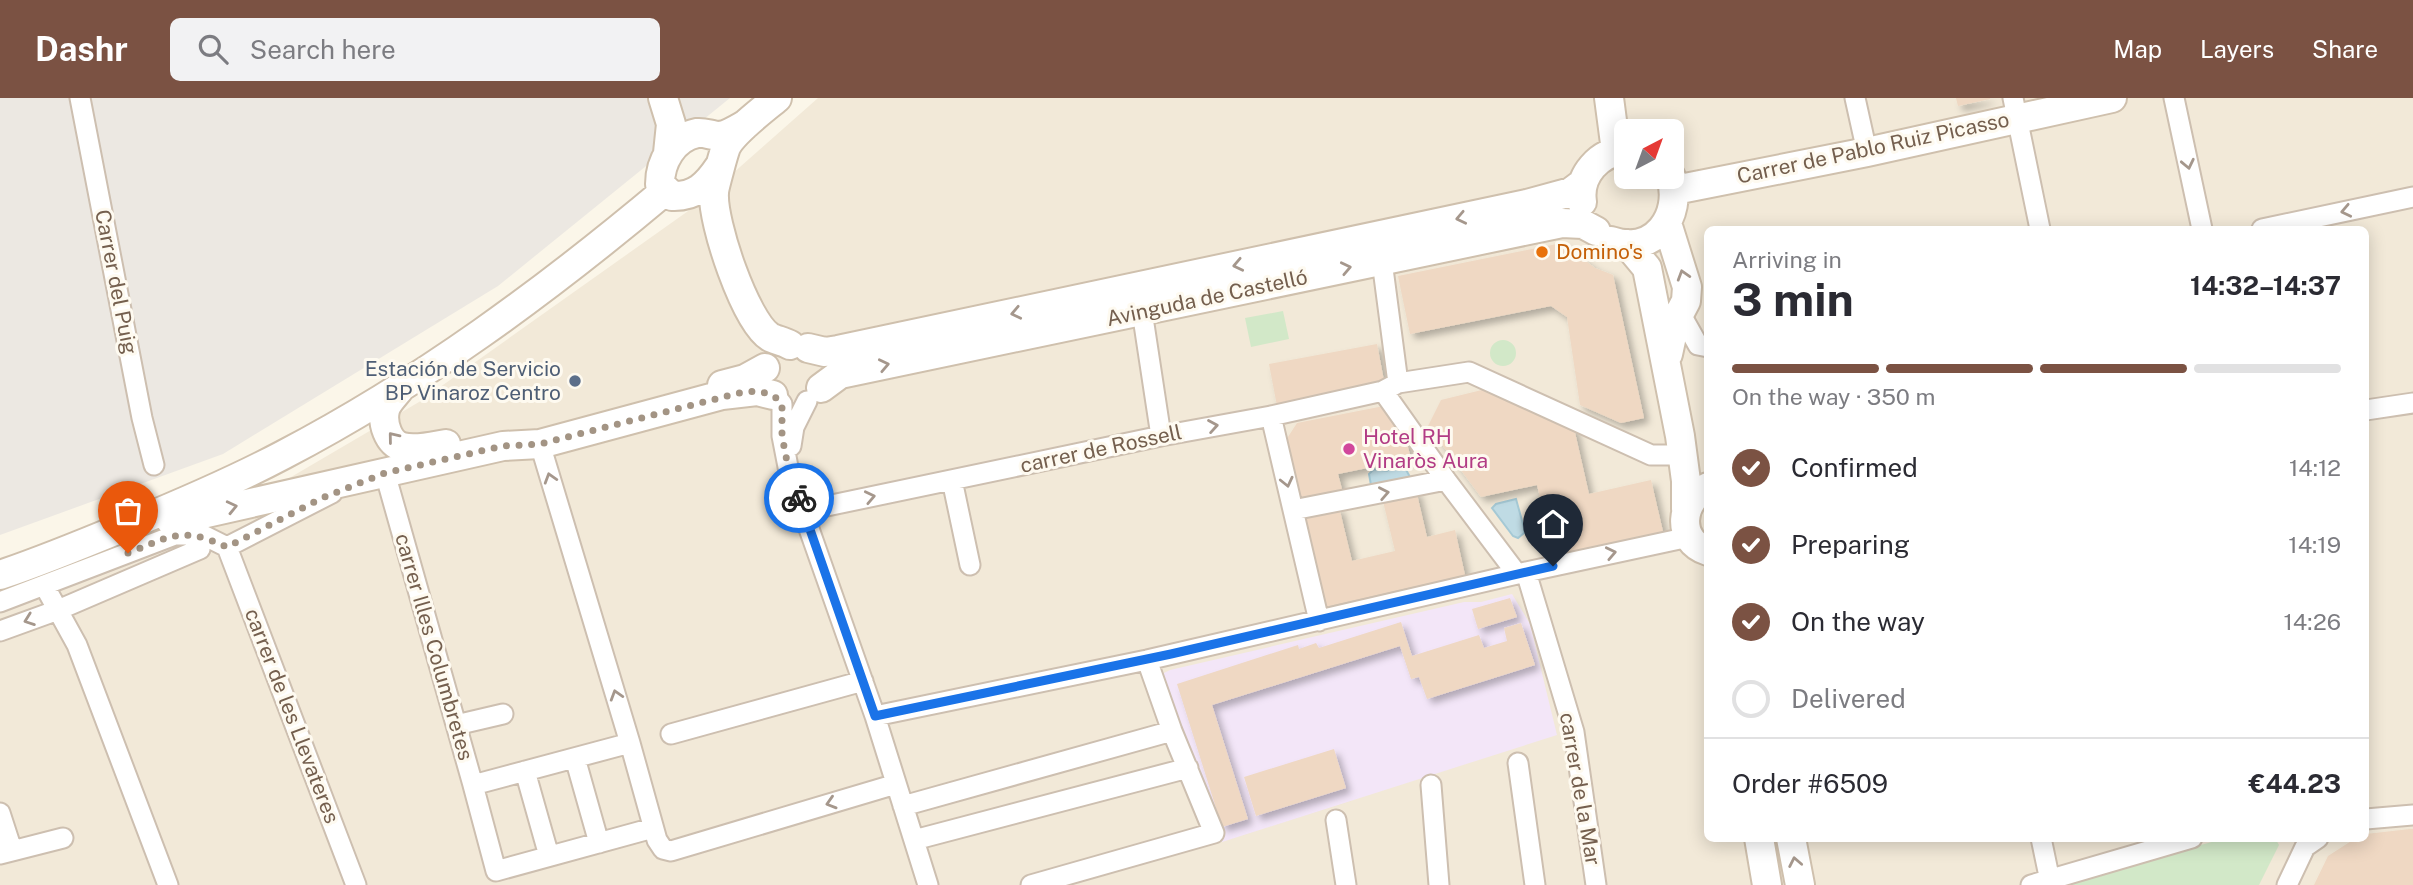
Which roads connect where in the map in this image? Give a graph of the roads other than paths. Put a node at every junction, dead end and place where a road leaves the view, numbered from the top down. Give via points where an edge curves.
1 (80, 98) edge
2 (777, 98) edge
3 (1609, 98) edge
4 (1855, 98) edge
5 (2112, 98) edge
6 (2174, 98) edge
7 (2015, 108) edge
8 (1614, 120) edge
9 (746, 124) junction
10 (680, 130) edge
11 (1867, 152) junction
12 (1614, 154) edge
13 (723, 161) junction
14 (1684, 181) edge
15 (1583, 183) junction
16 (1674, 189) edge
17 (677, 194) junction
18 (2413, 197) edge
19 (1667, 223) junction
20 (2039, 226) edge
21 (2201, 226) edge
22 (2276, 226) edge
23 (1596, 231) junction
24 (719, 233) junction
25 (1627, 244) junction
26 (1382, 261) junction
27 (1142, 311) junction
28 (1680, 313) junction
29 (760, 327) junction
30 (799, 346) junction
31 (1704, 346) edge
32 (1667, 364) junction
33 (765, 367) junction
34 (402, 386) junction
35 (1390, 387) junction
36 (814, 394) junction
37 (776, 397) junction
38 (2413, 403) edge
39 (2369, 409) edge
40 (1271, 416) junction
41 (1161, 436) junction
42 (540, 444) junction
43 (1681, 445) junction
44 (154, 465) dead end
45 (1704, 468) edge
46 (789, 472) junction
47 (385, 473) junction
48 (952, 480) junction
49 (1446, 480) junction
50 (1704, 490) edge
51 (1686, 509) junction
52 (1293, 510) junction
53 (803, 511) junction
54 (140, 520) junction
55 (227, 547) junction
56 (200, 549) dead end
57 (1702, 551) edge
58 (970, 565) dead end
59 (1522, 573) junction
60 (0, 575) edge
61 (44, 585) junction
62 (0, 602) edge
63 (58, 610) junction
64 (1319, 621) junction
65 (0, 631) edge
66 (1147, 660) junction
67 (863, 681) junction
68 (503, 714) dead end
69 (875, 716) junction
70 (456, 724) junction
71 (1172, 731) junction
72 (671, 734) dead end
73 (631, 743) junction
74 (575, 758) junction
75 (1518, 763) dead end
76 (1188, 768) junction
77 (525, 771) junction
78 (896, 784) junction
79 (473, 785) junction
80 (1431, 785) dead end
81 (903, 806) junction
82 (0, 813) edge
83 (2413, 814) edge
84 (2369, 819) edge
85 (1336, 820) dead end
86 (653, 828) junction
87 (63, 838) dead end
88 (914, 840) junction
89 (1760, 842) edge
90 (1792, 842) edge
91 (2041, 842) edge
92 (2179, 842) edge
93 (2305, 842) edge
94 (599, 843) junction
95 (6, 852) edge
96 (549, 856) junction
97 (2041, 883) edge
98 (168, 885) edge
99 (356, 885) edge
100 (928, 885) edge
101 (1031, 885) edge
102 (1346, 885) edge
103 (1439, 885) edge
104 (1535, 885) edge
105 (1597, 885) edge
106 (1767, 885) edge
107 (1800, 885) edge
108 (2287, 885) edge

1 - 44 street, Carrer del Puig
2 - 9 street
3 - 8 street
4 - 11 street
5 - 7 street, Carrer de Pablo Ruiz Picasso
6 -> 21 street
7 - 11 street, Carrer de Pablo Ruiz Picasso
7 - 20 street
9 - 10 street via 720,136
9 - 13 street via 726,147
10 - 17 street via 660,169 660,184
11 - 14 street, Carrer de Pablo Ruiz Picasso
12 - 15 street via 1595,163
13 - 17 street via 708,183
13 - 24 street via 713,191
15 - 23 street via 1582,209
15 -> 30 street, Avinguda de Castelló via 1571,192 1527,204 838,351
16 - 19 street via 1675,201
17 - 24 street via 704,210
17 - 34 street
18 -> 22 street
19 - 25 street via 1643,242
28 -> 19 street via 1687,287
23 - 25 street, Avinguda de Castelló
23 - 26 street, Avinguda de Castelló via 1583,224 1562,223
24 - 29 street via 745,302
25 - 32 street via 1647,268
27 -> 26 street, Avinguda de Castelló
26 - 35 street, carrer de la Mar
36 -> 27 street, Avinguda de Castelló via 840,374
27 - 41 street
28 - 31 street via 1698,345
28 - 32 street
29 - 30 street via 770,337
29 - 33 street
30 - 33 street via 775,351
30 - 36 street via 817,355 822,364 824,376
32 - 43 street
33 -> 34 street via 745,379 621,409 416,448 392,441 384,426 385,408
33 - 37 street
34 - 54 street via 285,454
35 - 40 street, carrer de Rossell
35 - 43 street, carrer de Rossell via 1469,372 1651,455
35 - 49 street, carrer de la Mar
36 - 37 street via 797,404
36 - 46 street via 794,427
37 - 42 street via 757,391 722,395
37 - 46 street via 782,404
38 - 39 street
41 -> 40 street, carrer de Rossell
40 -> 52 street
41 - 48 street, carrer de Rossell
42 - 47 street via 503,446
73 -> 42 street
43 - 45 street
43 - 51 street
46 - 53 street
54 -> 47 street via 173,521
47 - 55 street via 322,498
47 - 70 street, carrer Illes Columbretes
53 -> 48 street, carrer de Rossell
48 - 58 street
52 -> 49 street
49 - 59 street, carrer de la Mar
50 - 51 street via 1691,498
51 - 57 street via 1684,518
52 - 64 street
53 - 67 street
54 - 60 street
55 - 61 street via 202,535 175,535
55 - 99 street, carrer de les Llevateres
56 - 63 street
59 -> 57 street
59 - 64 street
59 - 105 street, carrer de la Mar via 1574,732
61 - 62 street
61 - 63 street
63 -> 65 street
63 - 98 street via 77,645
64 - 66 street
66 - 69 street
66 - 71 street
67 - 69 street
67 - 72 street
68 - 70 street
69 - 78 street
70 - 79 street, carrer Illes Columbretes
71 - 76 street
71 - 81 street
73 - 74 street, carrer Illes Columbretes
73 - 86 street
74 - 77 street, carrer Illes Columbretes
74 - 94 street
75 - 104 street
76 - 88 street
76 - 101 street via 1214,833
77 - 79 street, carrer Illes Columbretes
77 - 96 street
78 - 81 street
78 -> 86 street via 671,851 663,849
79 - 96 street via 496,871
80 - 103 street
81 - 88 street
82 - 95 street
83 - 84 street
85 - 102 street
86 - 94 street
87 - 95 street
88 - 100 street
89 - 106 street
107 -> 90 street
91 - 97 street
92 - 97 street
93 - 108 street
94 - 96 street

